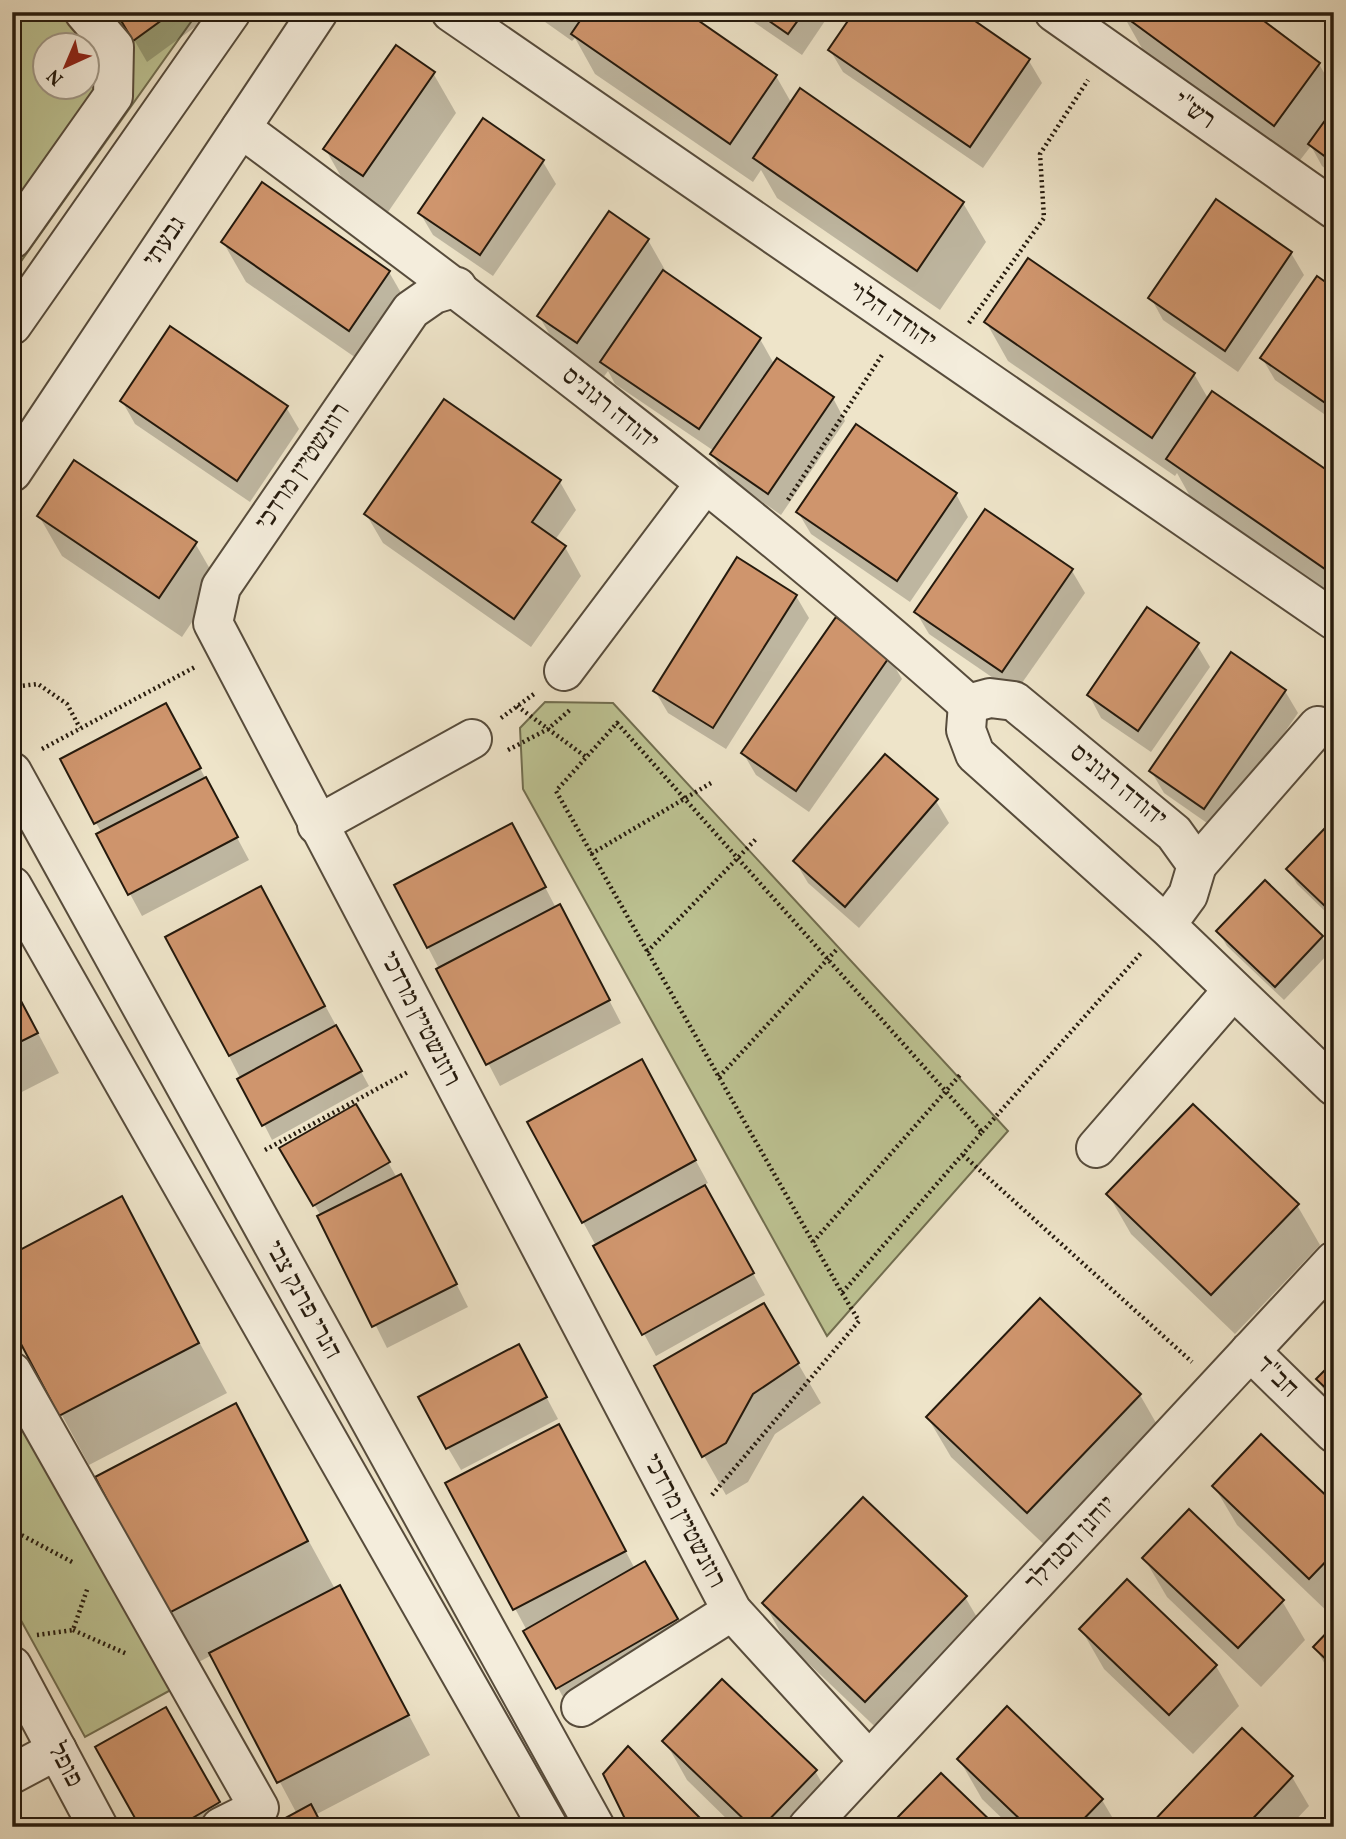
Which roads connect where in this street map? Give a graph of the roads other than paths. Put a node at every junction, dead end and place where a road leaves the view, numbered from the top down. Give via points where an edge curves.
1 (84, 12) edge
2 (231, 12) edge
3 (318, 12) edge
4 (450, 12) edge
5 (1054, 12) edge
6 (241, 128) junction
7 (1334, 209) edge
8 (12, 239) edge
9 (457, 287) junction
10 (12, 325) edge
11 (12, 472) edge
12 (704, 485) junction
13 (1334, 620) edge
14 (564, 671) road end
15 (968, 704) junction
16 (1318, 726) dead end
17 (472, 739) road end
18 (24, 762) edge
19 (317, 825) junction
20 (1197, 865) junction
21 (12, 886) edge
22 (1166, 925) junction
23 (1233, 990) junction
24 (1334, 1086) edge
25 (1097, 1148) dead end
26 (1334, 1261) edge
27 (1250, 1351) junction
28 (12, 1372) edge
29 (1334, 1433) edge
30 (732, 1611) junction
31 (18, 1652) edge
32 (581, 1707) dead end
33 (57, 1750) junction
34 (869, 1761) junction
35 (12, 1774) edge
36 (98, 1827) edge
37 (221, 1827) edge
38 (548, 1827) edge
39 (595, 1827) edge
40 (808, 1827) edge

1 - 8 street via 114,47 113,96
2 - 10 street
3 - 6 street, גבעתי
4 - 13 street, יהודה הלוי
5 - 7 street, רש"י
6 - 9 street, יהודה רגוניס
6 - 11 street, גבעתי
9 - 12 street, יהודה רגוניס
9 - 19 street, רוזנשטיין מרדכי via 435,294 411,310 220,587 213,623
12 - 14 street
12 - 15 street, יהודה רגוניס via 839,589
15 - 20 street, יהודה רגוניס via 990,698 1014,701 1174,833
15 - 22 street via 966,730 975,754
16 - 20 street
17 - 19 street
18 - 39 street, הנרי פרנק צבי via 231,1169
19 - 30 street, רוזנשטיין מרדכי
20 - 22 street via 1188,895
21 - 38 street, הנרי פרנק צבי
22 - 23 street
23 - 24 street
23 - 25 street
26 - 27 street, יוחנן הסנדלר
27 - 29 street, חב"ד
27 - 34 street, יוחנן הסנדלר
28 - 37 street via 106,1568 259,1808
30 - 32 street
30 - 34 street, רוזנשטיין מרדכי
31 - 33 street, פופל
33 - 35 street
33 - 36 street, פופל
34 - 40 street, יוחנן הסנדלר

